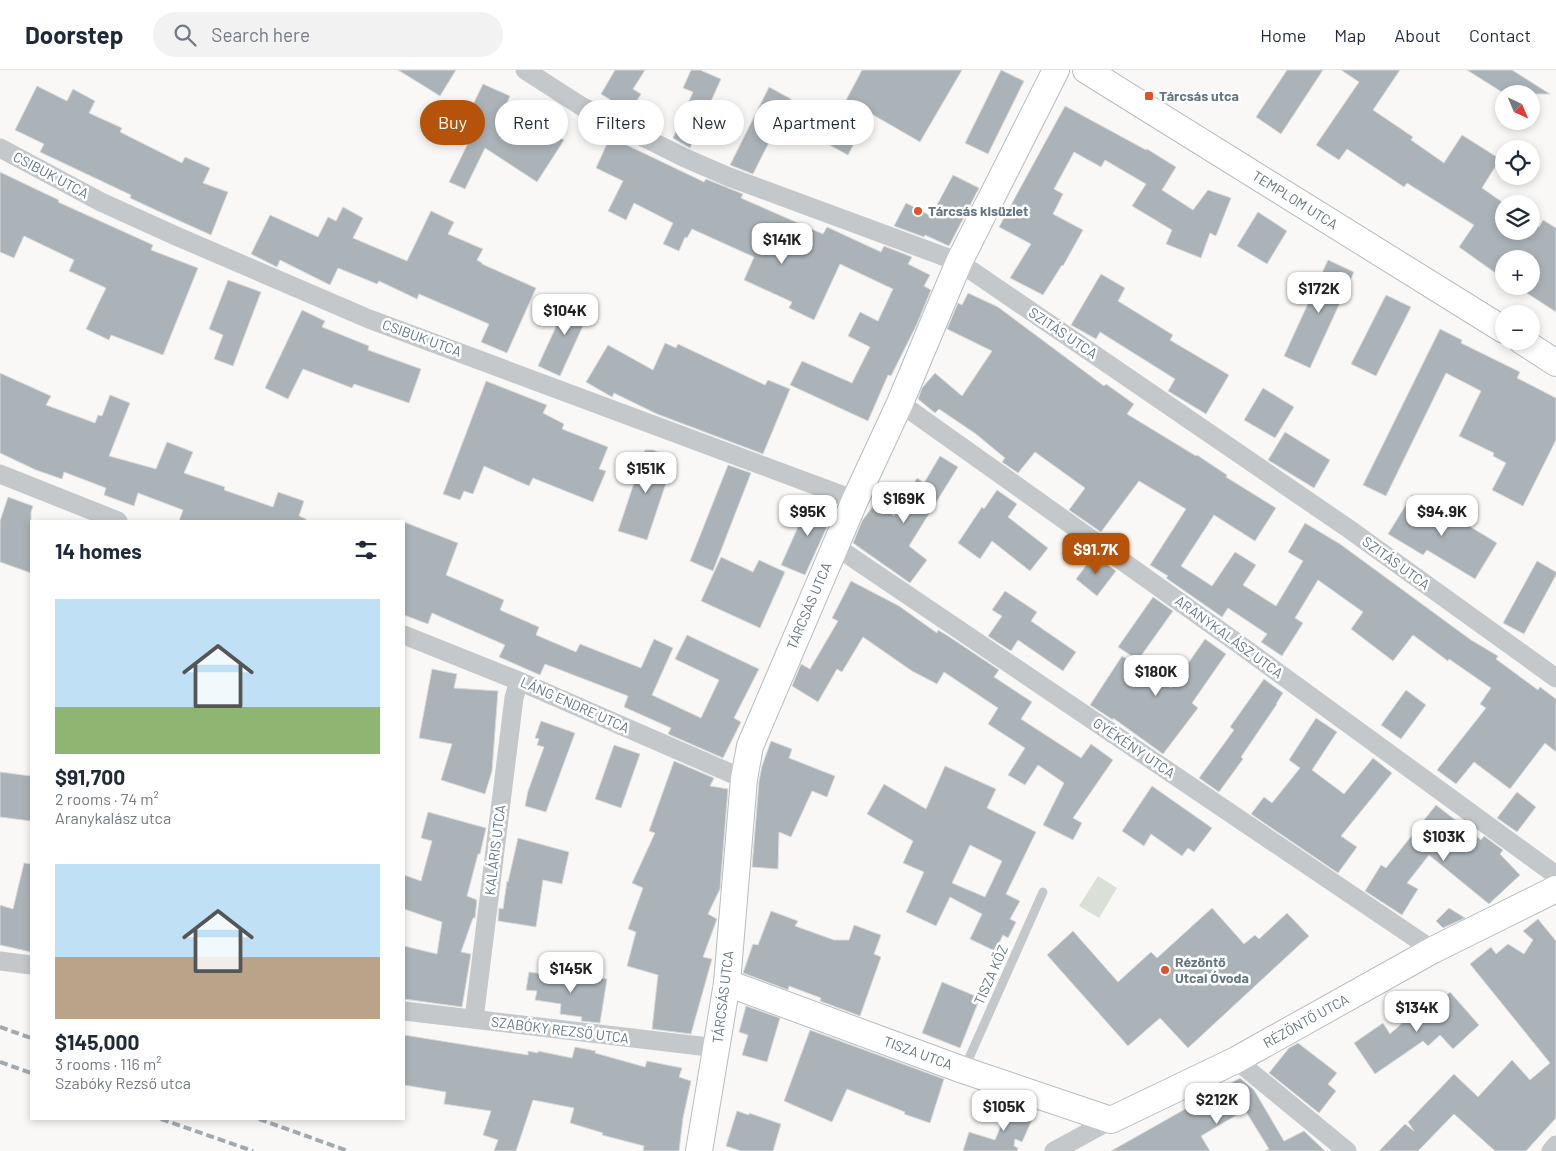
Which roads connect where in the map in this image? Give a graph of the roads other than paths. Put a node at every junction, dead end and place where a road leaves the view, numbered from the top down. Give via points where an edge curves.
1 (525, 70) edge
2 (1056, 70) edge
3 (1086, 70) edge
4 (0, 148) edge
5 (959, 262) junction
6 (1495, 324) edge
7 (1537, 350) edge
8 (1556, 362) edge
9 (900, 403) junction
10 (0, 474) edge
11 (855, 500) junction
12 (115, 520) edge
13 (835, 546) junction
14 (405, 635) edge
15 (1556, 678) edge
16 (519, 681) junction
17 (744, 779) junction
18 (1556, 875) edge
19 (1556, 889) edge
20 (1043, 892) dead end
21 (1433, 950) junction
22 (0, 961) edge
23 (30, 965) edge
24 (727, 982) junction
25 (405, 1011) edge
26 (474, 1019) junction
27 (717, 1048) junction
28 (1236, 1060) junction
29 (964, 1070) junction
30 (1111, 1120) junction
31 (1556, 1145) edge
32 (698, 1151) edge
33 (1054, 1151) edge
34 (1347, 1151) edge
35 (1551, 1151) edge

1 - 5 street, SZITÁS UTCA via 581,106 685,158
2 - 5 main road, TÁRCSÁS UTCA
3 - 6 main road, TEMPLOM UTCA
4 - 11 street, CSIBUK UTCA via 109,206 351,311
5 - 9 main road, TÁRCSÁS UTCA
5 - 15 street, SZITÁS UTCA via 1349,528
7 - 8 main road
9 - 11 main road, TÁRCSÁS UTCA
9 - 18 street, ARANYKALÁSZ UTCA
10 - 12 street
11 - 13 main road, TÁRCSÁS UTCA
13 - 17 main road, TÁRCSÁS UTCA via 750,746
13 - 21 street, GYÉKÉNY UTCA
14 - 16 street, LÁNG ENDRE UTCA
16 - 17 street, LÁNG ENDRE UTCA
16 - 26 street, KALÁRIS UTCA via 514,698
17 - 24 main road, TÁRCSÁS UTCA
19 - 21 main road, RÉZÖNTŐ UTCA
20 - 29 lane, TISZA KÖZ
21 - 28 main road, RÉZÖNTŐ UTCA
22 - 23 street
24 - 27 main road, TÁRCSÁS UTCA
24 - 29 main road, TISZA UTCA
25 - 26 street, SZABÓKY REZSŐ UTCA
26 - 27 street, SZABÓKY REZSŐ UTCA
27 - 32 main road, TÁRCSÁS UTCA
28 - 30 main road, RÉZÖNTŐ UTCA
28 - 34 street
29 - 30 main road, TISZA UTCA
30 - 33 street, RÉZÖNTŐ UTCA
31 - 35 street

